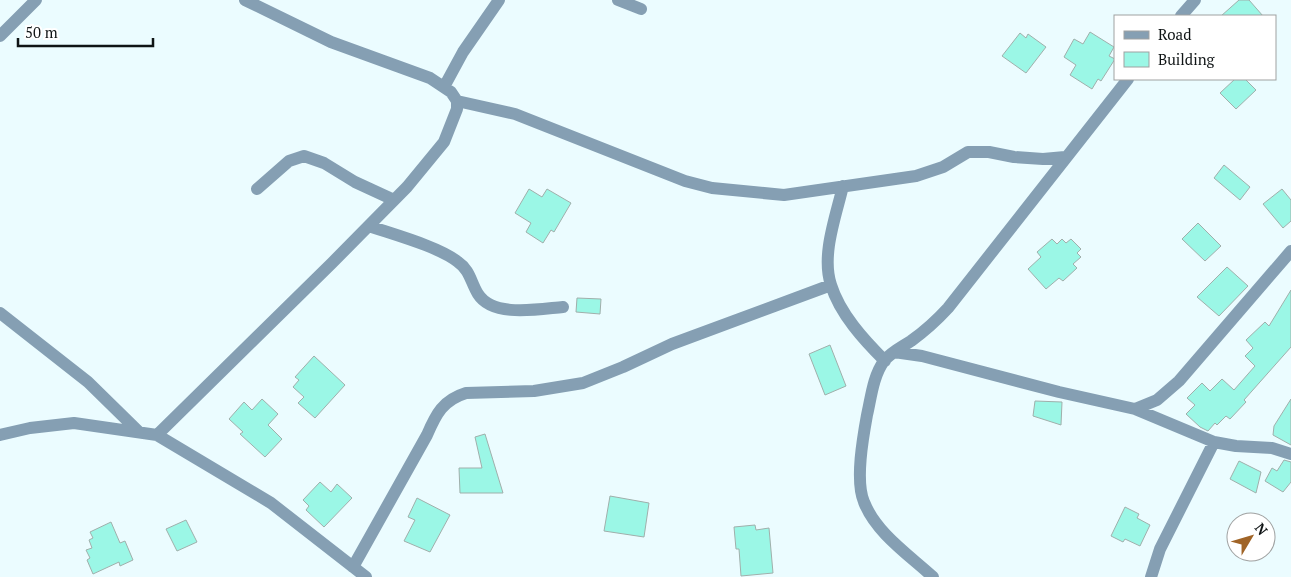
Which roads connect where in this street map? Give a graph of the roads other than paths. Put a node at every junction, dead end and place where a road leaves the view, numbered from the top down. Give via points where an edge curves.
1 (36, 0) edge
2 (245, 0) edge
3 (499, 0) edge
4 (618, 0) edge
5 (1195, 0) edge
6 (641, 9) dead end
7 (1182, 15) edge
8 (0, 36) edge
9 (1127, 80) edge
10 (444, 87) junction
11 (457, 101) junction
12 (1065, 157) junction
13 (843, 186) junction
14 (257, 189) dead end
15 (394, 200) junction
16 (369, 226) junction
17 (1291, 251) edge
18 (831, 285) junction
19 (563, 307) dead end
20 (0, 313) edge
21 (889, 356) junction
22 (1135, 409) junction
23 (139, 432) junction
24 (157, 435) junction
25 (0, 436) edge
26 (1214, 442) junction
27 (1291, 454) edge
28 (353, 567) junction
29 (366, 577) edge
30 (933, 577) edge
31 (1151, 577) edge

1 - 8 street
2 - 10 street via 331,42 430,78
3 - 10 street
4 - 6 street
5 - 7 street
9 - 12 street
10 - 11 street
11 - 13 street via 515,114 685,182 712,188 784,195
11 - 15 street via 455,116 444,142
12 - 13 street via 1043,159 968,152 943,167 916,176
12 - 21 street via 948,308
13 - 18 street via 830,243
14 - 15 street via 282,166 304,156
15 - 16 street
16 - 19 street via 449,255 463,266 479,295 492,305 521,310
16 - 24 street
17 - 22 street via 1179,381 1157,400
18 - 21 street via 852,323
18 - 28 street via 672,344 583,383 552,389 454,396 436,416
20 - 23 street via 88,382
21 - 22 street via 922,356
21 - 30 street via 873,390 864,430 863,501 887,535
22 - 26 street
23 - 24 street
23 - 25 street via 74,423 30,428
24 - 28 street via 271,503
26 - 27 street via 1272,448
26 - 31 street via 1160,549
28 - 29 street

